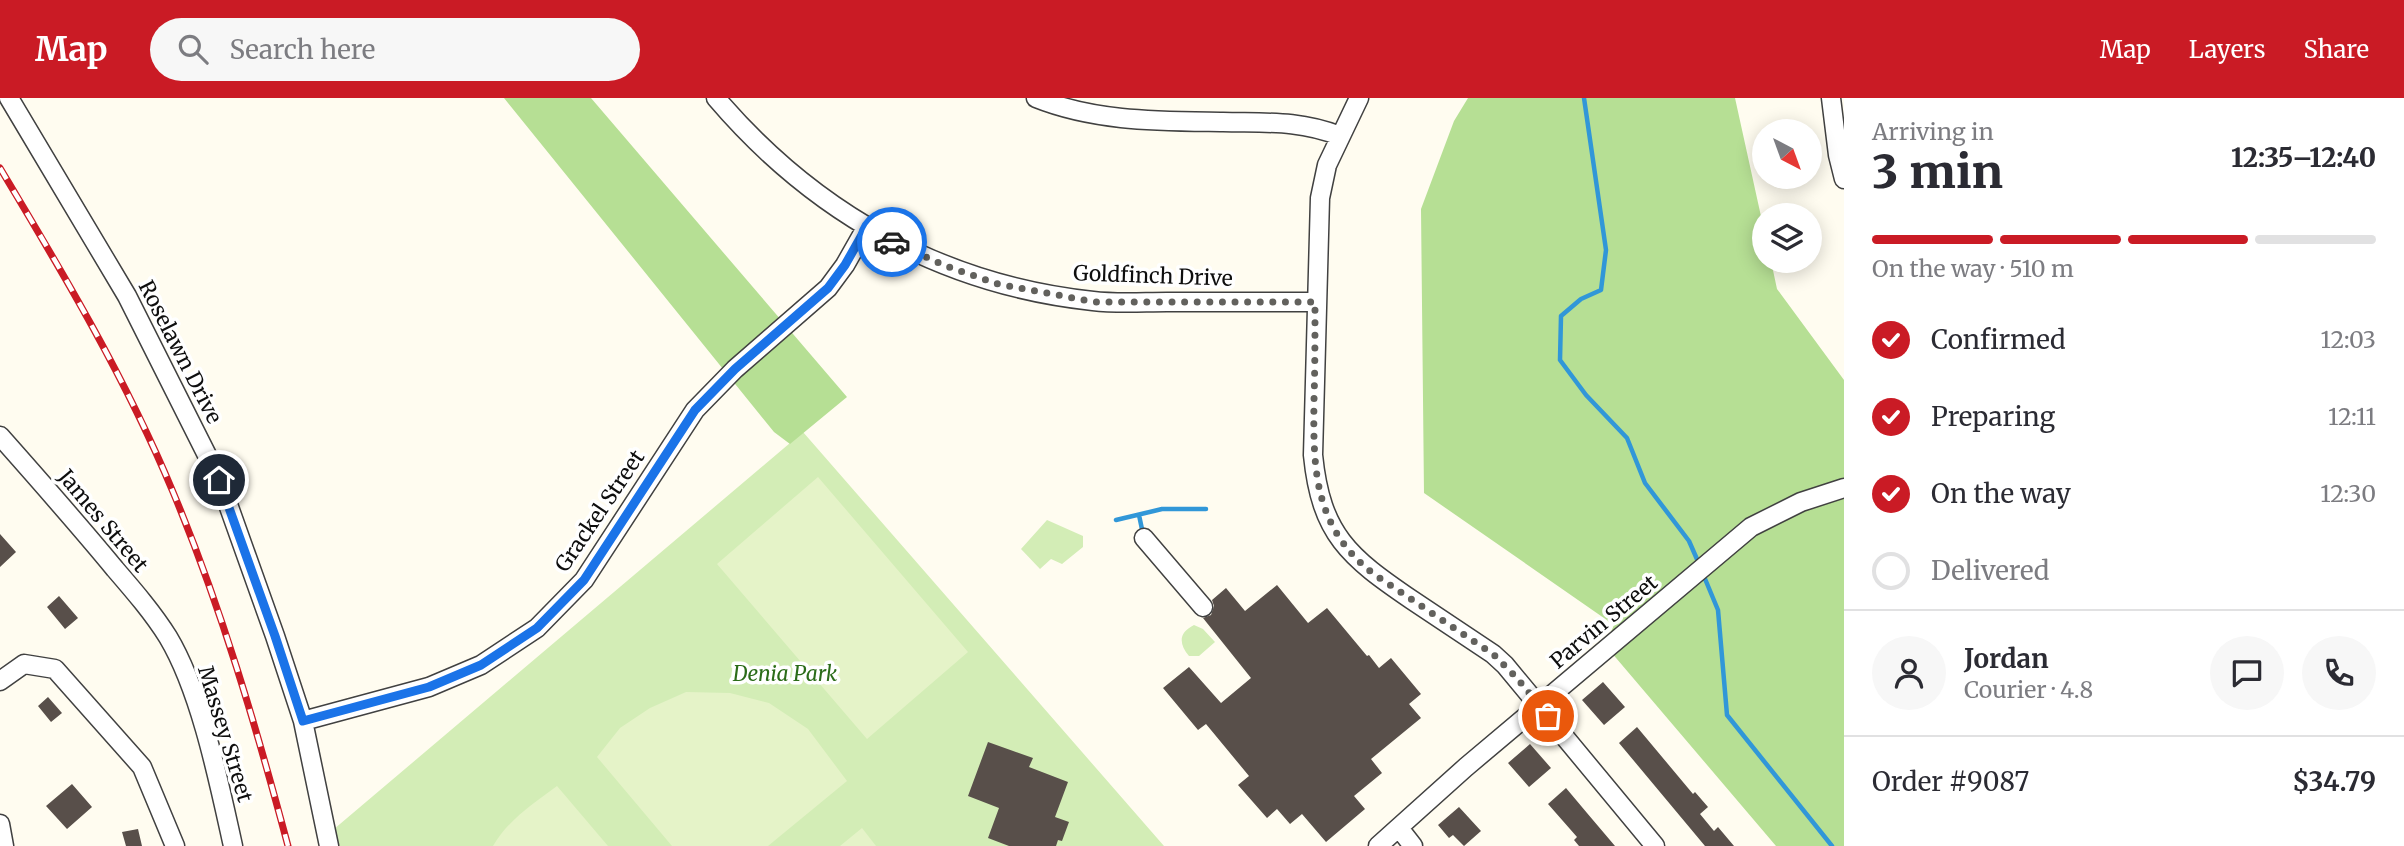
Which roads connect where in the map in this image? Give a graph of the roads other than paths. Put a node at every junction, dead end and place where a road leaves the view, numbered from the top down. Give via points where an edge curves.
1 (9, 98) edge
2 (716, 98) edge
3 (1036, 98) edge
4 (1359, 98) edge
5 (1831, 98) edge
6 (1340, 136) junction
7 (1844, 179) edge
8 (866, 228) junction
9 (1315, 302) junction
10 (0, 436) edge
11 (1844, 488) edge
12 (1144, 538) dead end
13 (1203, 607) dead end
14 (168, 638) joint
15 (0, 681) edge
16 (1540, 706) junction
17 (303, 721) junction
18 (0, 824) edge
19 (1399, 828) junction
20 (4, 846) edge
21 (175, 846) edge
22 (233, 846) edge
23 (329, 846) edge
24 (1378, 846) edge
25 (1413, 846) edge
26 (1655, 846) edge

1 - 17 street, Roselawn Drive via 127,296 219,480
2 - 8 street, Goldfinch Drive via 760,148
3 - 6 street via 1107,117 1289,123
4 - 6 street
5 - 7 street
6 - 9 street via 1322,181
8 - 9 street, Goldfinch Drive via 925,257 998,284 1095,302
8 - 17 street, Grackel Street via 828,288 695,410 584,580 537,628 481,665 429,687
9 - 16 street via 1313,455 1327,517 1360,563 1493,654
10 - 14 street, James Street
11 - 16 street, Parvin Street via 1801,502 1751,527
12 - 13 street
14 - 22 street, Massey Street via 194,698
15 - 21 street via 24,664 55,669 142,766
16 - 19 street, Parvin Street
16 - 26 street
17 - 23 street, Roselawn Drive
18 - 20 street
19 - 24 street, Parvin Street
19 - 25 street

